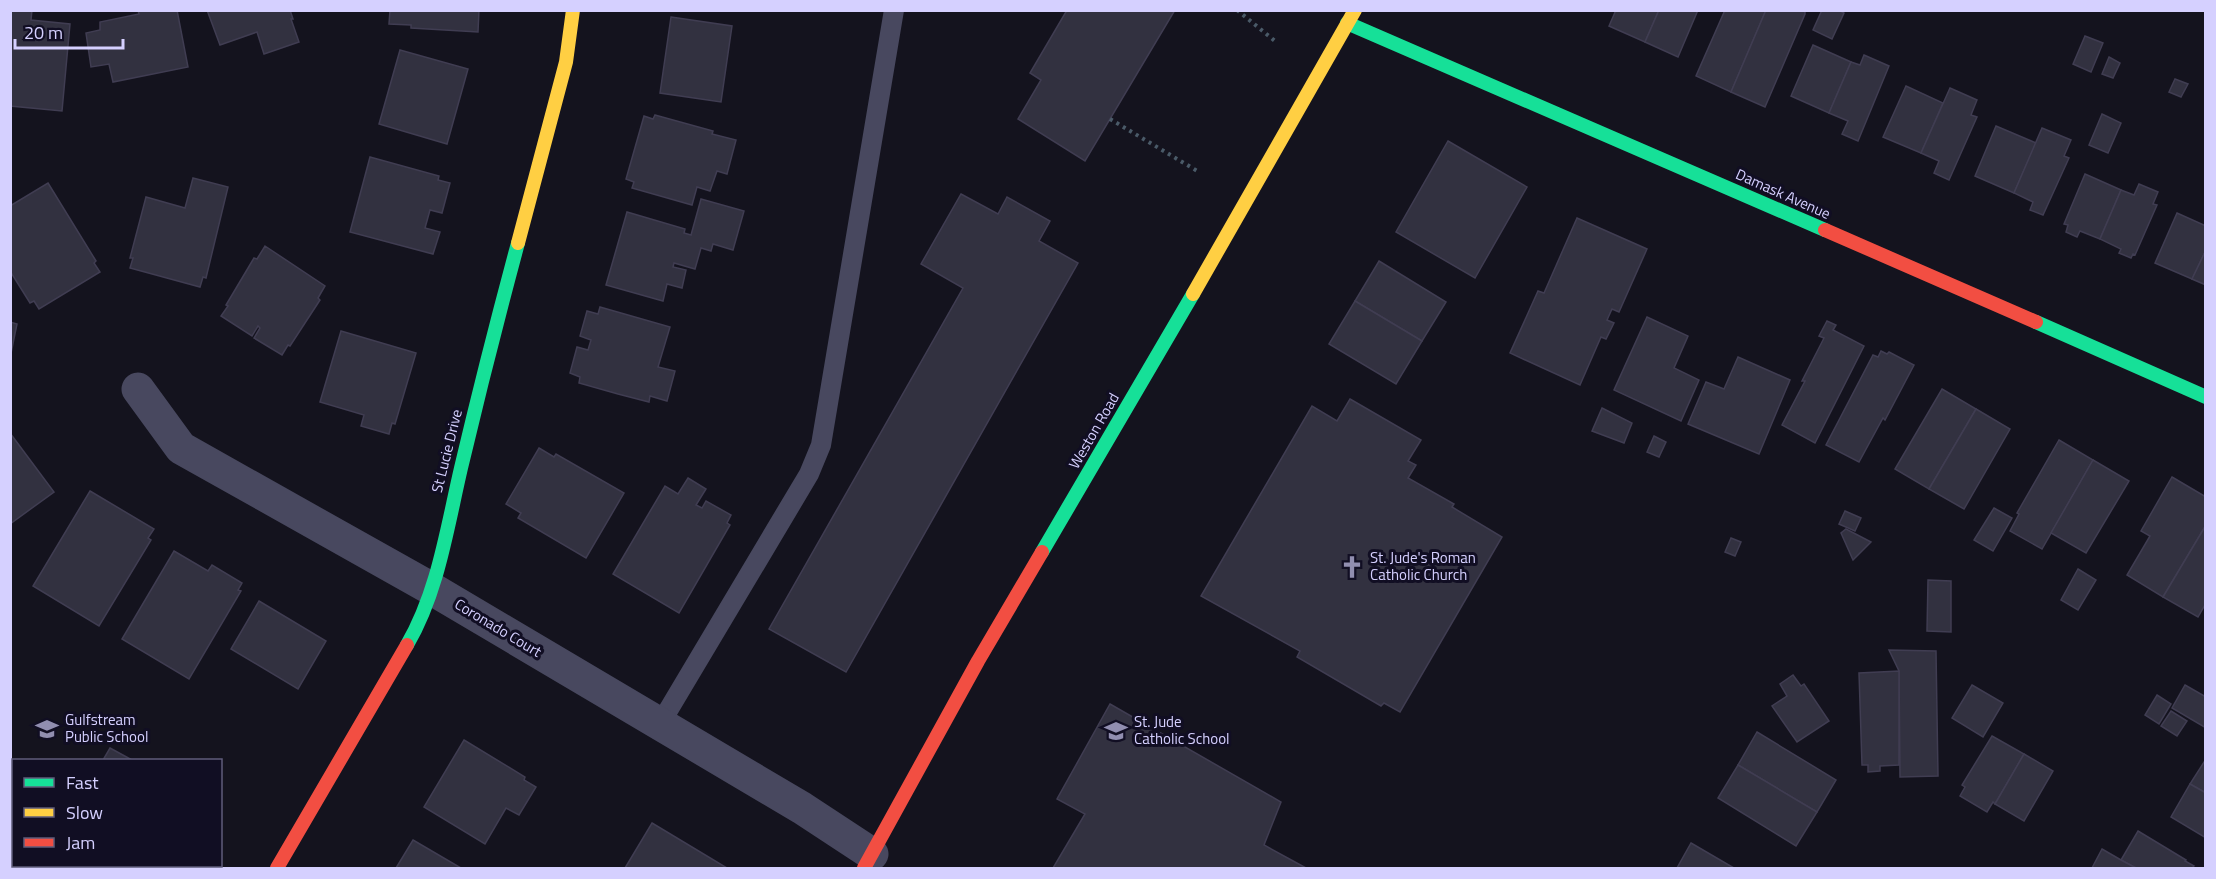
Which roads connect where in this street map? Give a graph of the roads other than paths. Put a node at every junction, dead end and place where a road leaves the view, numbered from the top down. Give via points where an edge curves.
1 (573, 10) edge
2 (894, 10) edge
3 (1355, 10) edge
4 (1347, 23) junction
5 (138, 389) dead end
6 (2205, 397) edge
7 (432, 589) junction
8 (660, 724) junction
9 (868, 861) edge
10 (277, 868) edge

1 - 7 street, St Lucie Drive via 566,62 482,379
2 - 8 lane via 821,445 809,474
3 - 4 street, Weston Road
4 - 6 street, Damask Avenue
4 - 9 street, Weston Road via 978,661
5 - 7 street, Coronado Court via 181,448
7 - 8 street, Coronado Court
7 - 10 street, St Lucie Drive via 418,626
8 - 9 street, Coronado Court via 802,808

